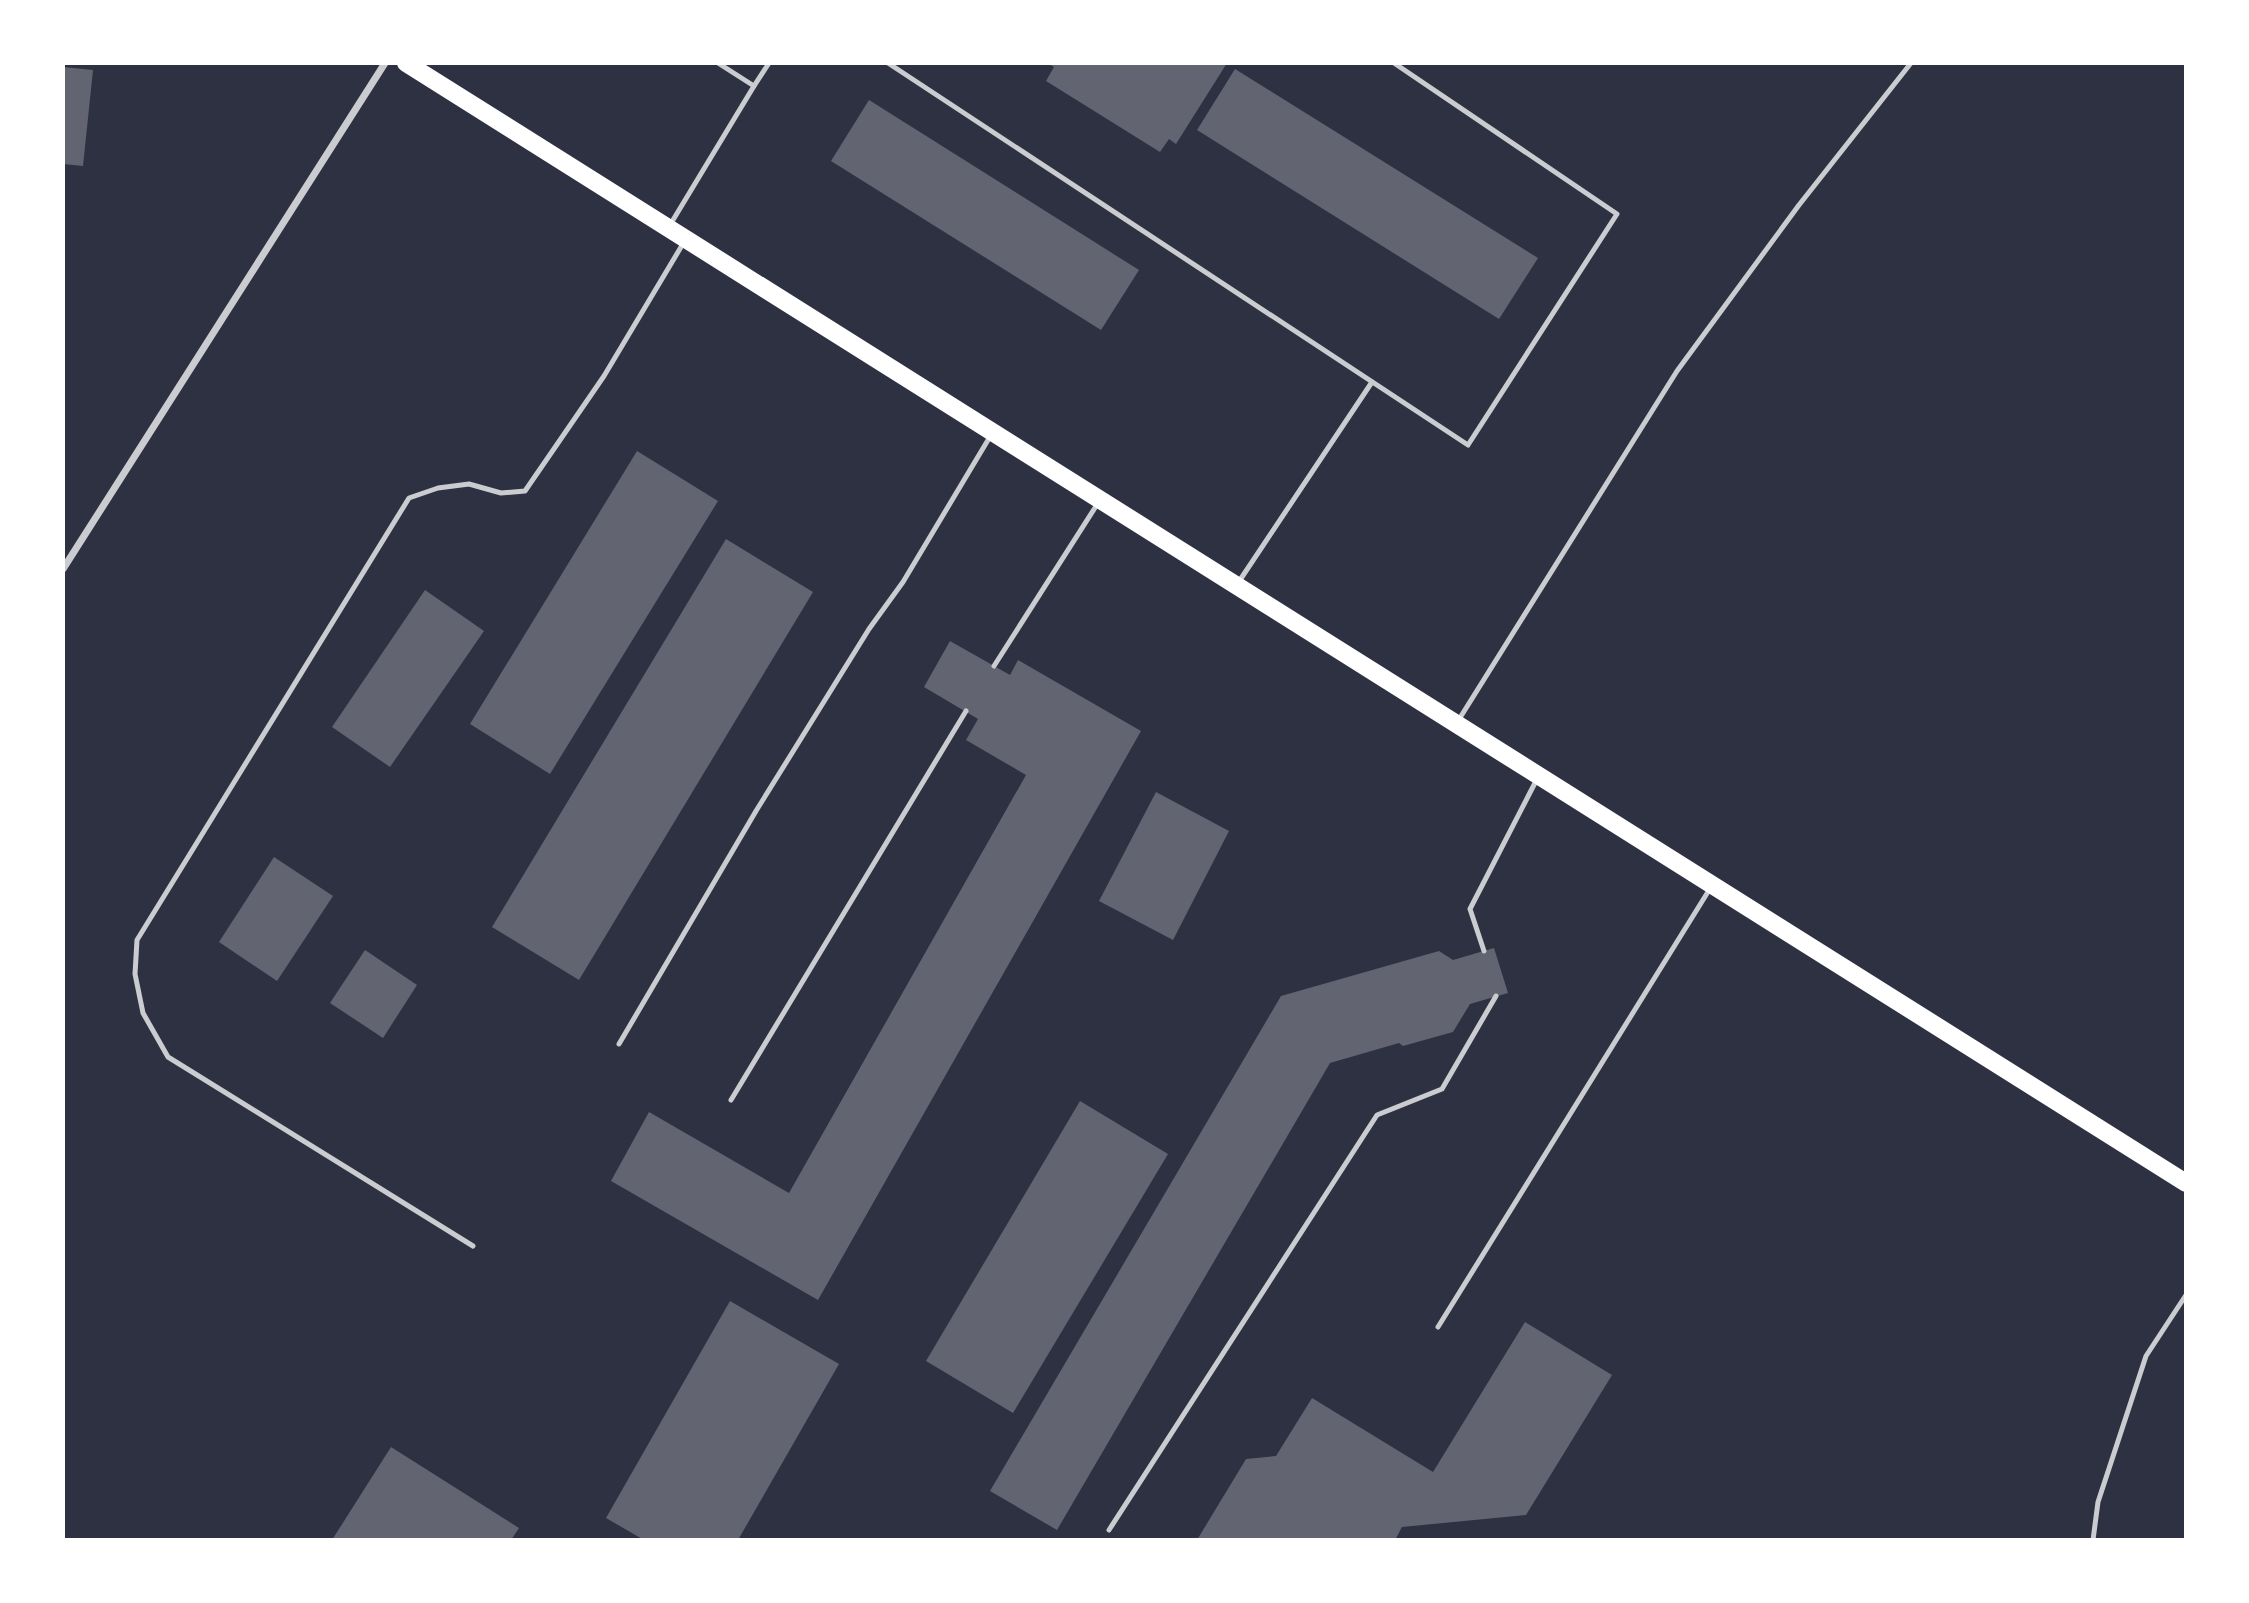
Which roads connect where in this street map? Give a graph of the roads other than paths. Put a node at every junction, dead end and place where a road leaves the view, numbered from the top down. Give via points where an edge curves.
1 (385, 63) edge
2 (406, 63) edge
3 (718, 63) edge
4 (769, 63) edge
5 (888, 63) edge
6 (1394, 63) edge
7 (1911, 63) edge
8 (754, 86) junction
9 (668, 228) junction
10 (686, 239) junction
11 (1372, 382) junction
12 (993, 432) junction
13 (1100, 500) junction
14 (63, 569) edge
15 (1236, 585) junction
16 (994, 666) dead end
17 (966, 711) dead end
18 (1456, 724) junction
19 (1538, 776) junction
20 (1712, 884) junction
21 (1484, 951) dead end
22 (1496, 996) dead end
23 (619, 1044) dead end
24 (731, 1100) dead end
25 (2186, 1183) edge
26 (473, 1246) dead end
27 (2186, 1295) edge
28 (1438, 1327) dead end
29 (1109, 1530) dead end
30 (2093, 1540) edge

1 - 14 street
2 - 9 main road
3 - 8 lane
4 - 8 lane
5 - 11 lane
6 - 11 lane via 1617,214 1468,445
7 - 18 lane via 1677,371
8 - 9 lane
9 - 10 main road
10 - 12 main road
10 - 26 lane via 604,376 525,491 501,493 468,484 409,498 137,940 135,974 143,1013 168,1057
11 - 15 lane
12 - 13 main road
12 - 23 lane via 756,811
13 - 15 main road
13 - 16 lane
15 - 18 main road
17 - 24 lane
18 - 19 main road
19 - 20 main road
19 - 21 lane via 1470,909
20 - 25 main road
20 - 28 lane
22 - 29 lane via 1442,1089 1377,1115
27 - 30 lane via 2146,1356 2098,1502

